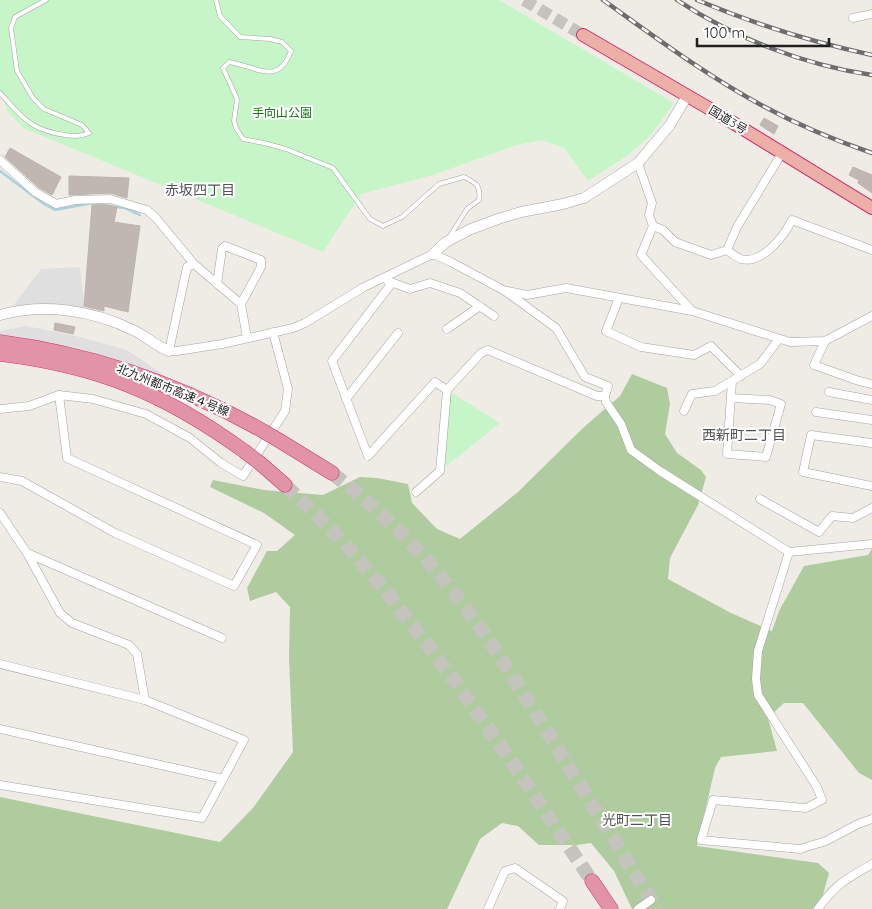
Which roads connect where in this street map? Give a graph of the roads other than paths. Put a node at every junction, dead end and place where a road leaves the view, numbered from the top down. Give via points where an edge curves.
1 (46, 0) edge
2 (216, 0) edge
3 (872, 14) edge
4 (853, 18) dead end
5 (583, 35) tunnel mouth
6 (0, 94) edge
7 (687, 96) junction
8 (782, 153) junction
9 (0, 160) edge
10 (638, 163) junction
11 (872, 208) edge
12 (653, 226) junction
13 (446, 242) junction
14 (727, 250) junction
15 (872, 250) edge
16 (433, 254) junction
17 (194, 264) junction
18 (382, 279) junction
19 (392, 283) junction
20 (217, 284) junction
21 (505, 291) junction
22 (619, 298) junction
23 (241, 304) junction
24 (480, 306) junction
25 (692, 311) junction
26 (0, 316) edge
27 (494, 316) dead end
28 (872, 316) edge
29 (447, 329) dead end
30 (272, 332) junction
31 (398, 332) dead end
32 (3, 336) edge
33 (247, 338) junction
34 (779, 339) junction
35 (825, 341) junction
36 (170, 351) junction
37 (0, 354) edge
38 (143, 365) dead end
39 (741, 376) junction
40 (848, 377) junction
41 (872, 378) edge
42 (732, 381) junction
43 (872, 384) edge
44 (447, 390) junction
45 (183, 392) junction
46 (829, 392) dead end
47 (59, 395) junction
48 (605, 396) junction
49 (731, 398) dead end
50 (346, 399) junction
51 (872, 400) edge
52 (0, 408) edge
53 (684, 411) dead end
54 (816, 412) dead end
55 (872, 420) edge
56 (872, 443) edge
57 (332, 473) tunnel mouth
58 (0, 477) edge
59 (285, 485) tunnel mouth
60 (872, 486) edge
61 (416, 492) dead end
62 (760, 499) dead end
63 (872, 508) edge
64 (0, 513) edge
65 (872, 544) edge
66 (789, 552) junction
67 (26, 553) junction
68 (222, 638) dead end
69 (0, 664) edge
70 (145, 700) junction
71 (0, 729) edge
72 (223, 779) junction
73 (0, 785) edge
74 (872, 818) edge
75 (872, 864) edge
76 (592, 880) tunnel mouth
77 (651, 900) dead end
78 (488, 909) edge
79 (560, 909) edge
80 (610, 909) edge
81 (638, 909) edge
82 (818, 909) edge

1 - 6 lane via 15,17 11,28 16,71 44,109 82,126 89,133 81,137 50,133 30,124
2 - 13 lane via 220,16 240,37 282,42 291,51 280,69 270,72 230,62 223,68 237,99 234,121 243,139 286,149 333,168 370,219 383,226 402,217 439,184 464,177 475,182 480,191 479,200 468,209
3 - 4 street
5 - 7 highway, 国道3号
7 - 8 highway, 国道3号
7 - 10 street via 670,125
8 - 11 highway, 国道3号
8 - 14 street via 737,226
9 - 17 street via 35,192 56,204 75,200 110,200 147,210
10 - 12 street via 652,203 650,215
10 - 13 street via 584,198 498,219
12 - 14 street via 663,230 675,242 710,254
12 - 25 street via 641,255
13 - 16 street
14 - 15 street via 742,259 759,257 785,233 792,220
16 - 18 street
16 - 21 street
17 - 20 street
17 - 36 street via 187,267
18 - 19 street
18 - 30 street via 305,323
19 - 24 street via 410,289 430,283 460,293
19 - 50 street via 332,362
20 - 23 street
20 - 23 street via 225,246 261,260 261,267
21 - 22 street via 527,295 566,288
21 - 48 street via 556,328 585,376 608,386
22 - 25 street
22 - 39 street via 606,331 640,347 676,353 694,355 711,346
23 - 33 street
24 - 27 street
24 - 29 street
25 - 34 street
26 - 36 street via 19,311 74,311 126,327
28 - 35 street
30 - 33 street
30 - 47 street via 288,389 285,411 243,476 190,438 146,414 93,399
31 - 50 street
32 - 45 highway, 北九州都市高速４号線 via 135,373
33 - 36 street
34 - 35 street via 790,342
34 - 39 street via 760,364
35 - 40 street via 814,365
37 - 59 highway, 北九州都市高速４号線, bridge via 62,364 153,395 244,450
38 - 45 highway
39 - 42 street
40 - 41 street
40 - 43 street
42 - 49 street via 727,454 766,456 781,404 770,400
42 - 53 street via 715,391 692,394
44 - 48 street via 481,353 488,350 597,396
44 - 50 street via 435,382 368,456
44 - 61 street via 440,471
45 - 57 highway, 北九州都市高速４号線, bridge via 238,417
46 - 51 street
47 - 52 street via 30,406
47 - 58 street via 67,458 257,545 234,586 115,533 22,481
48 - 66 street via 631,450
54 - 55 street
56 - 60 street via 812,435 803,472
62 - 63 street via 819,532 832,516 853,518
64 - 67 street
65 - 66 street
66 - 74 street via 758,651 756,679 758,694 822,800 806,808 713,800 701,840 800,849 826,841
67 - 68 street
67 - 70 street via 60,613 72,623 129,645 137,654
69 - 70 street
70 - 72 street via 244,740
71 - 72 street
72 - 73 street via 202,818
75 - 82 street via 840,883
76 - 80 highway
77 - 81 street
78 - 79 street via 505,871 514,868 563,901

